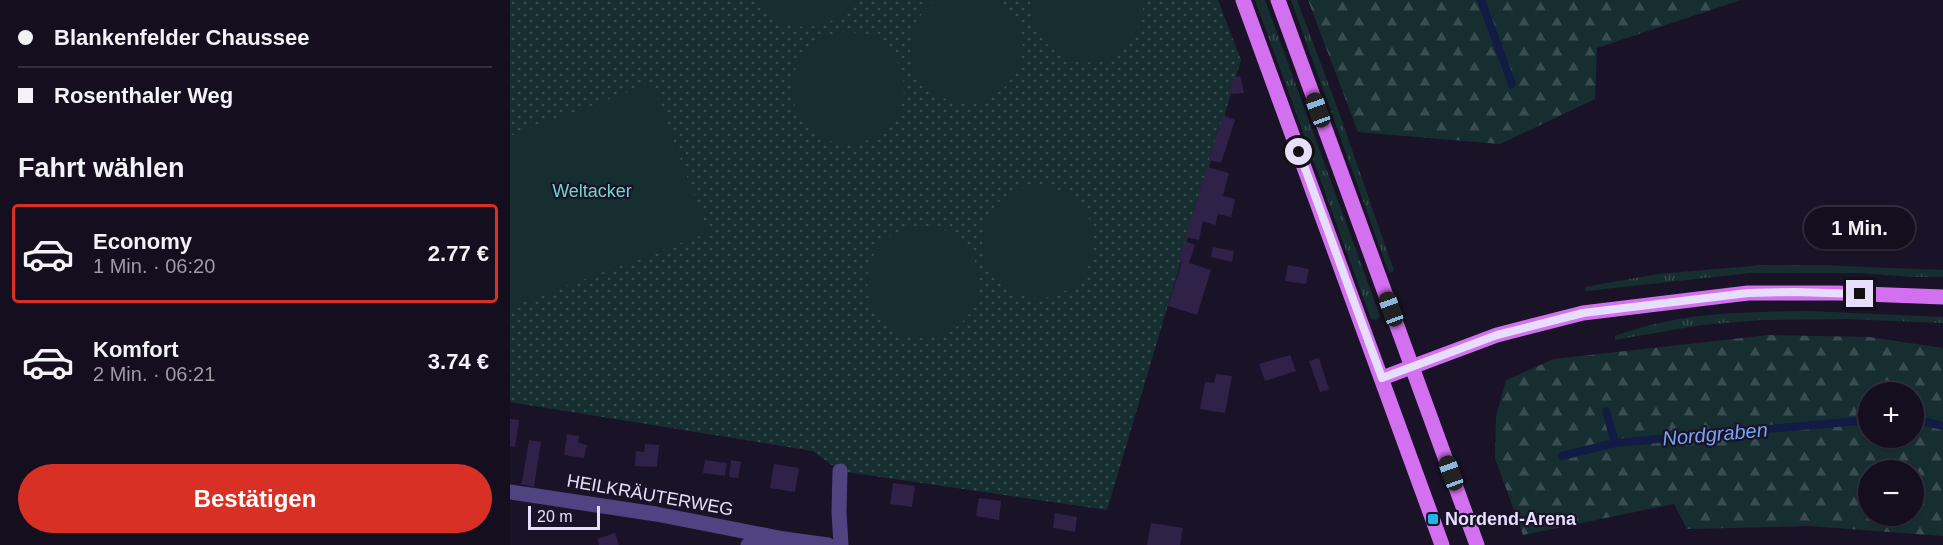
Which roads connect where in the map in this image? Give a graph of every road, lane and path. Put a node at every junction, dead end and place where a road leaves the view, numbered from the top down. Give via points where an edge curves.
1 (1243, 0) edge
2 (1278, 0) edge
3 (1943, 297) edge
4 (1412, 367) junction
5 (1382, 378) junction
6 (840, 471) dead end
7 (510, 492) edge
8 (784, 539) junction
9 (1475, 539) edge
10 (1442, 544) edge
11 (748, 545) edge
12 (828, 545) edge
13 (841, 545) edge

1 - 5 main road
2 - 4 main road
3 - 4 main road via 1748,293 1583,313 1497,335
4 - 5 main road
4 - 9 main road
5 - 10 main road
6 - 13 lane
7 - 8 lane, HEILKRÄUTERWEG
8 - 11 lane
8 - 12 lane

